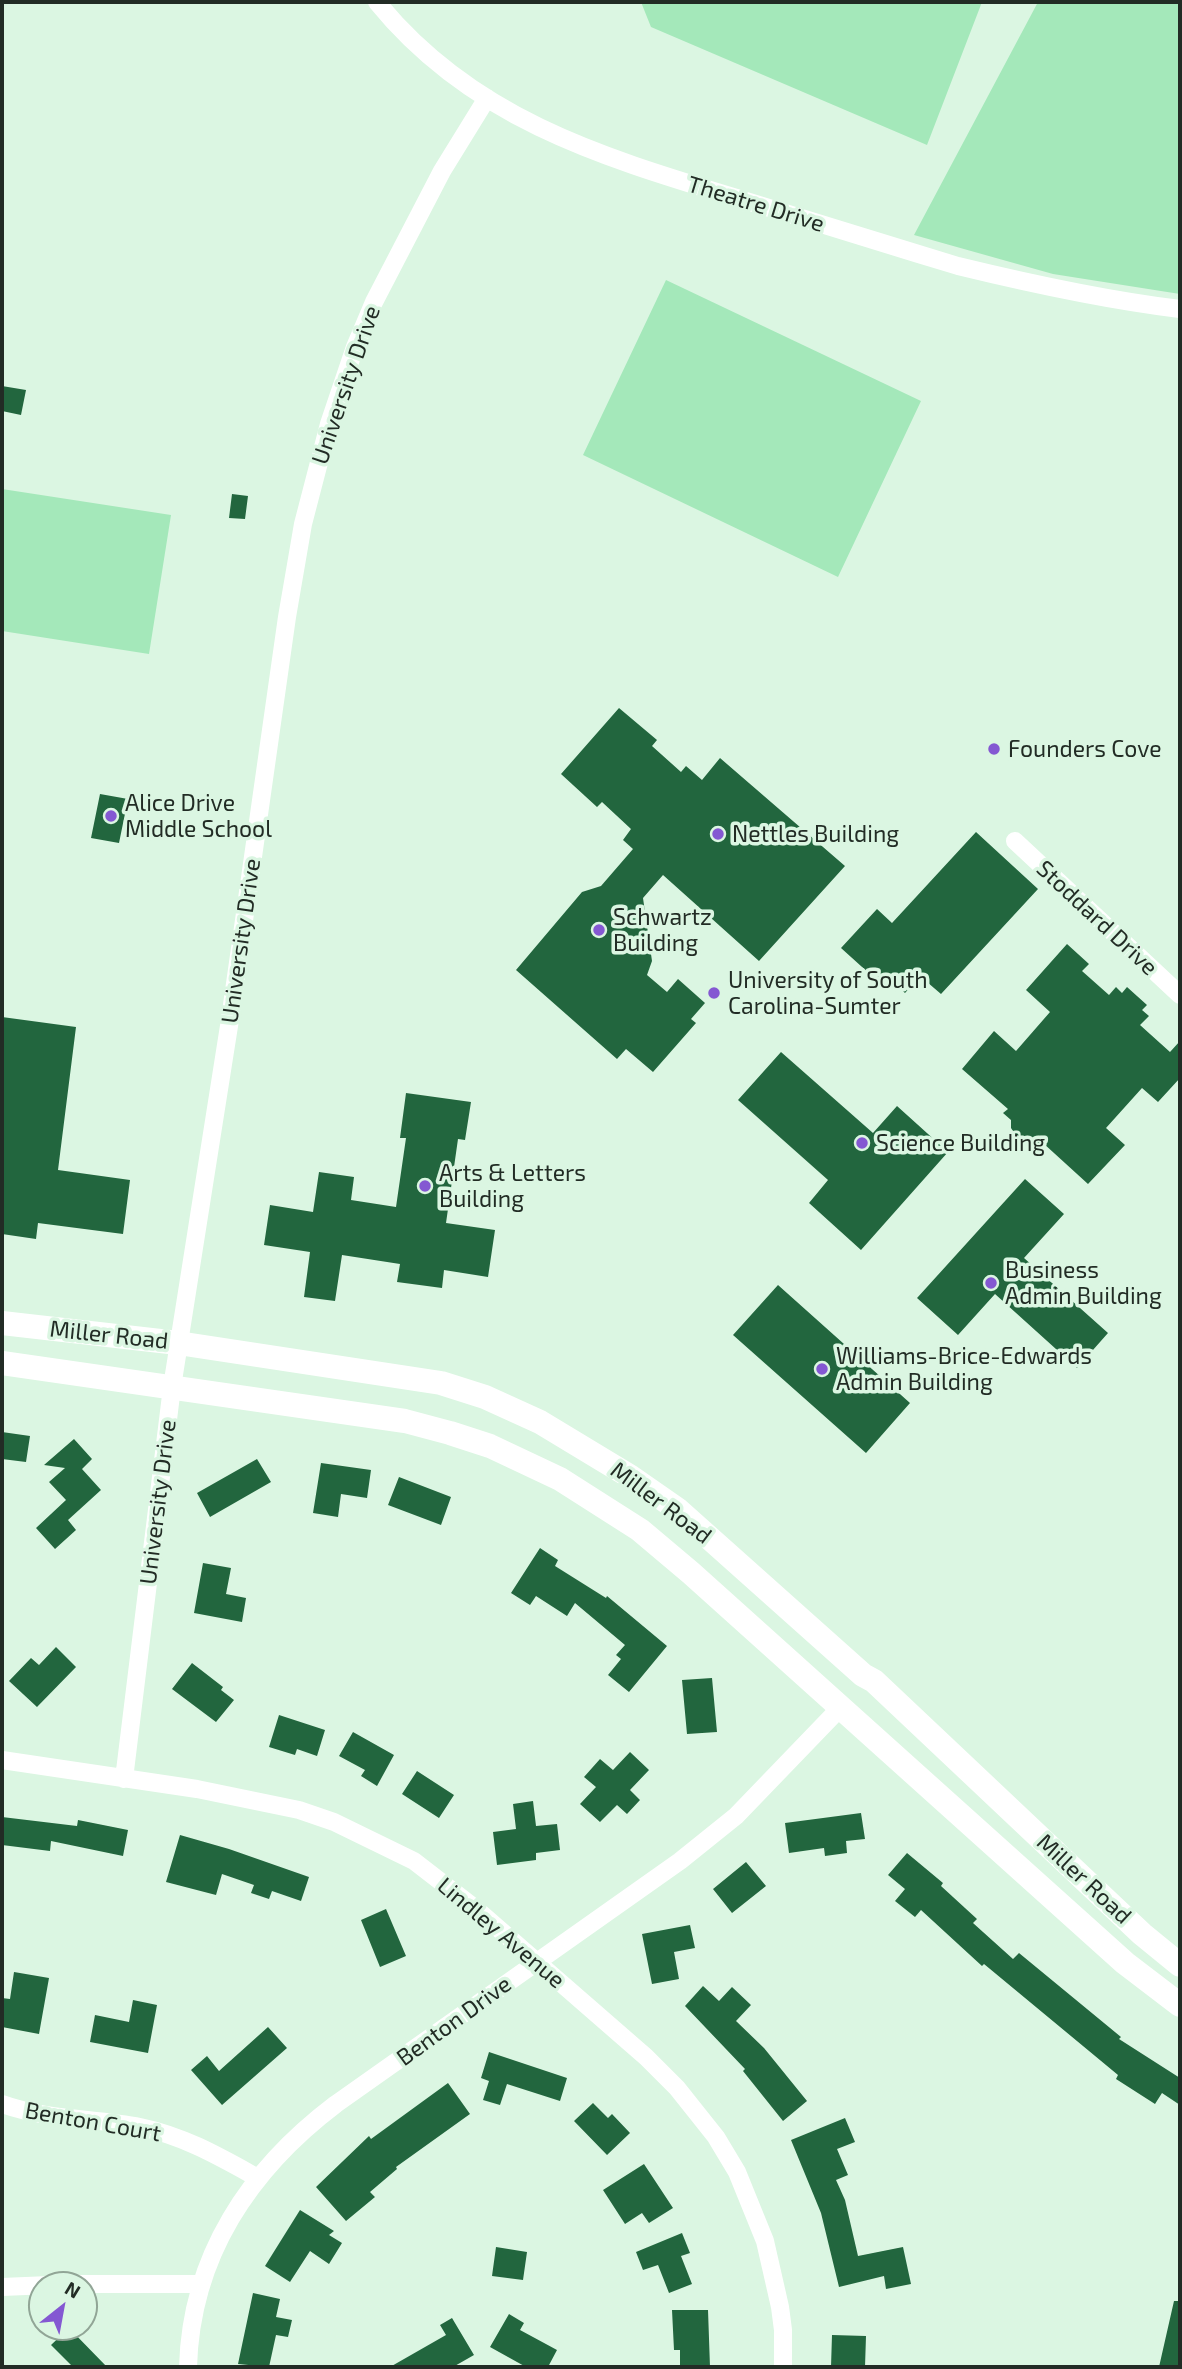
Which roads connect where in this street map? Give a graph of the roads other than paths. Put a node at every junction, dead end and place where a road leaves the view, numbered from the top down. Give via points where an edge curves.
1 (377, 2) edge
2 (486, 98) junction
3 (1180, 309) edge
4 (1014, 841) dead end
5 (1180, 995) edge
6 (2, 1323) edge
7 (178, 1343) junction
8 (2, 1363) edge
9 (172, 1387) junction
10 (841, 1707) junction
11 (2, 1760) edge
12 (124, 1779) junction
13 (536, 1963) junction
14 (1180, 1965) edge
15 (1180, 2005) edge
16 (2, 2104) edge
17 (258, 2178) junction
18 (200, 2284) junction
19 (2, 2287) edge
20 (188, 2367) edge
21 (783, 2367) edge

1 - 2 street, Theatre Drive via 448,72
2 - 3 street, Theatre Drive via 550,134 615,160 814,222 1013,280
2 - 7 street, University Drive via 374,302 341,386 312,488 287,617
4 - 5 street, Stoddard Drive
6 - 7 street, Miller Road
7 - 9 street, University Drive
7 - 14 street, Miller Road via 441,1383 485,1396 540,1422 620,1471 677,1509 874,1681
8 - 9 street, Miller Road
9 - 10 street, Miller Road via 405,1420 522,1459 640,1530
9 - 12 street, University Drive
10 - 13 street, Benton Drive via 736,1816
10 - 15 street, Miller Road via 1125,1963
11 - 12 street, Lindley Avenue
12 - 13 street, Lindley Avenue via 260,1800 334,1822 414,1861
13 - 17 street, Benton Drive via 308,2125
13 - 21 street, Lindley Avenue via 646,2057 716,2137 737,2172 765,2241 780,2307
16 - 17 street, Benton Court via 184,2139
17 - 18 street, Benton Drive via 228,2223
18 - 19 street
18 - 20 street, Benton Drive

